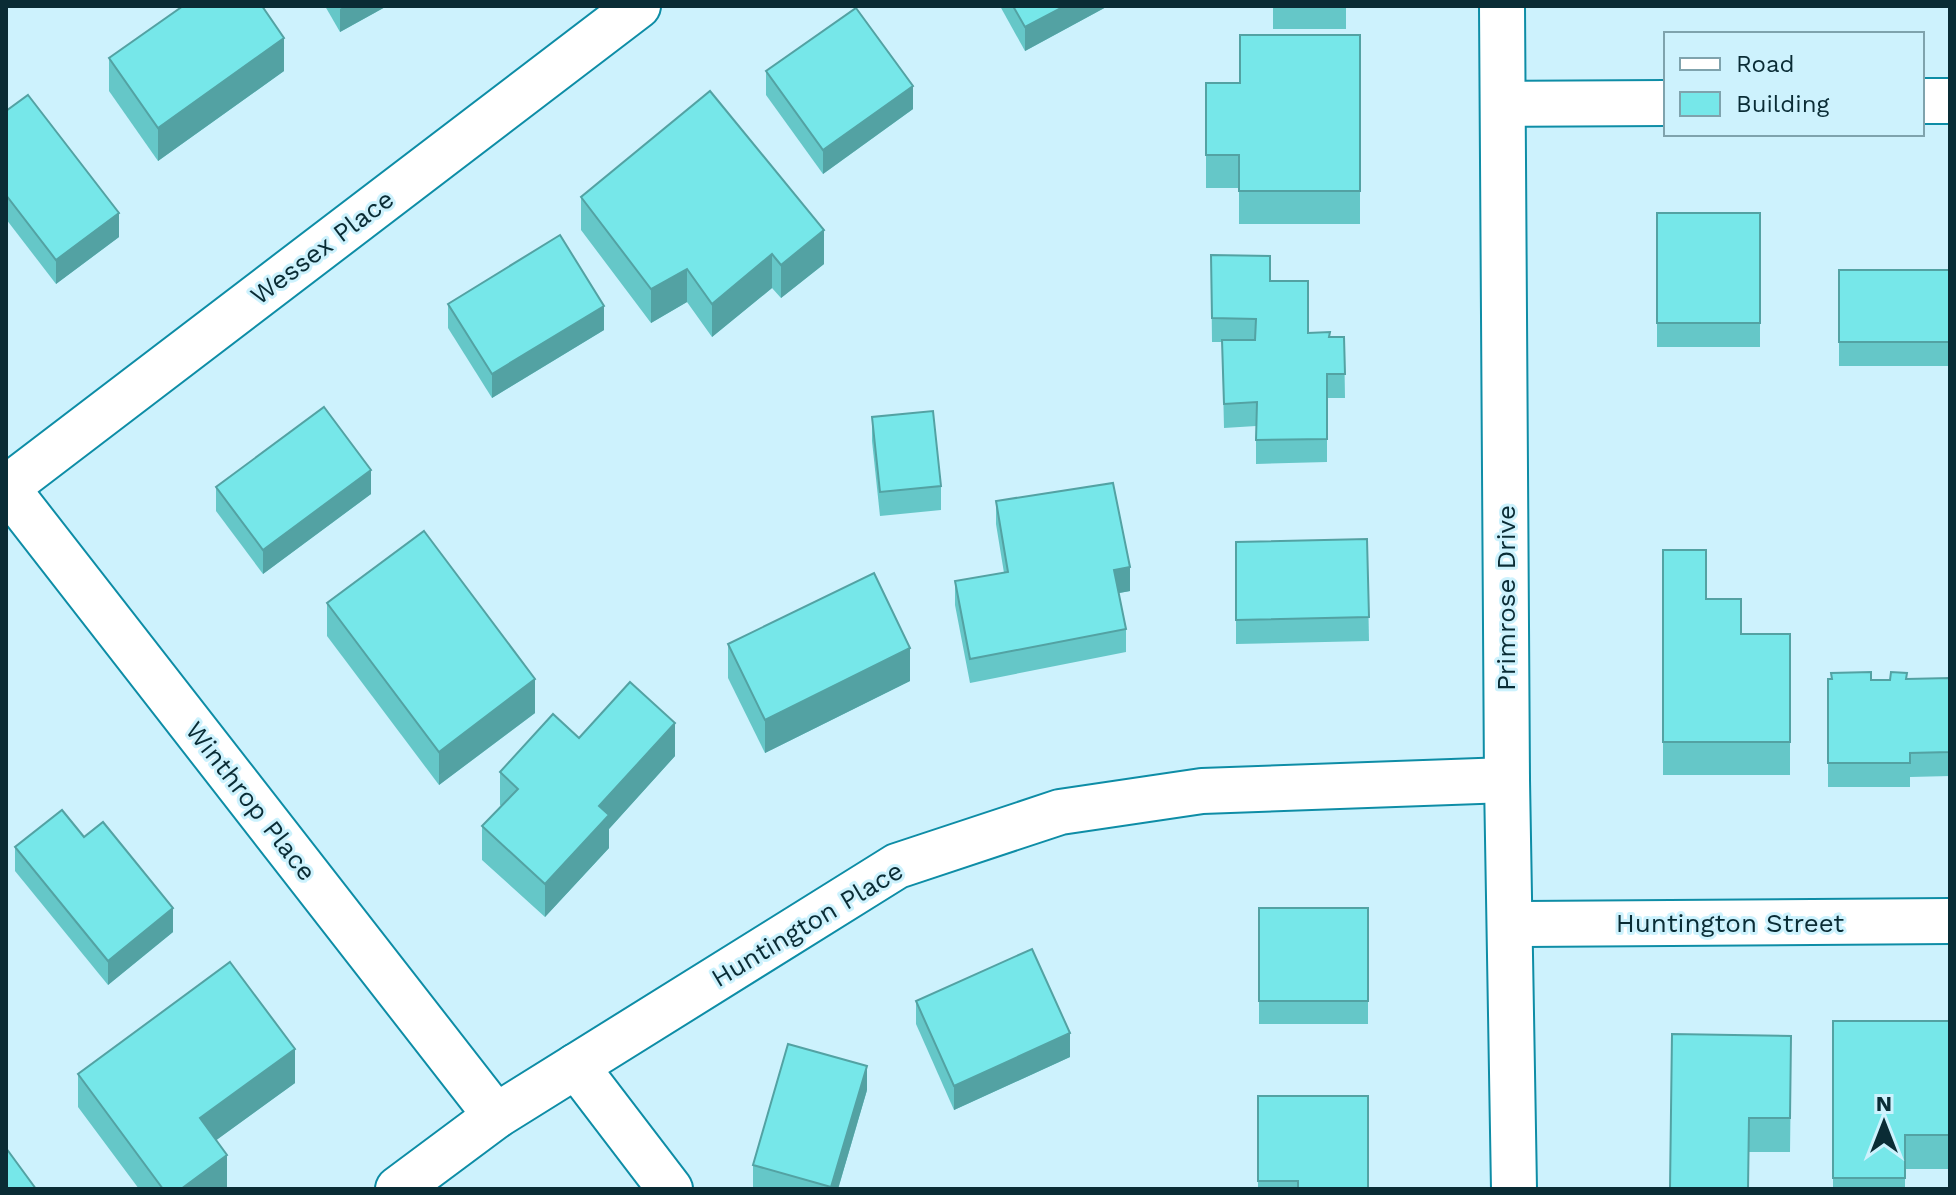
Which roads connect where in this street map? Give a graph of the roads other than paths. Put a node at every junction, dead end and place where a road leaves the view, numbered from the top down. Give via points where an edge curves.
1 (638, 6) edge
2 (1502, 6) edge
3 (1924, 101) edge
4 (1950, 101) edge
5 (1664, 103) edge
6 (1503, 104) junction
7 (6, 488) edge
8 (1507, 780) junction
9 (1950, 921) edge
10 (1510, 924) junction
11 (576, 1066) junction
12 (496, 1116) junction
13 (448, 1175) edge
14 (398, 1189) edge
15 (670, 1189) edge
16 (1514, 1189) edge

1 - 7 street, Wessex Place
2 - 6 street, Primrose Drive
3 - 4 street
5 - 6 street
6 - 8 street, Primrose Drive
7 - 12 street, Winthrop Place
8 - 10 street, Primrose Drive
8 - 11 street, Huntington Place via 1202,791 1060,812 897,866
9 - 10 street, Huntington Street
10 - 16 street, Primrose Drive
11 - 12 street, Huntington Place
11 - 15 street
12 - 13 street, Huntington Place
13 - 14 street, Huntington Place

